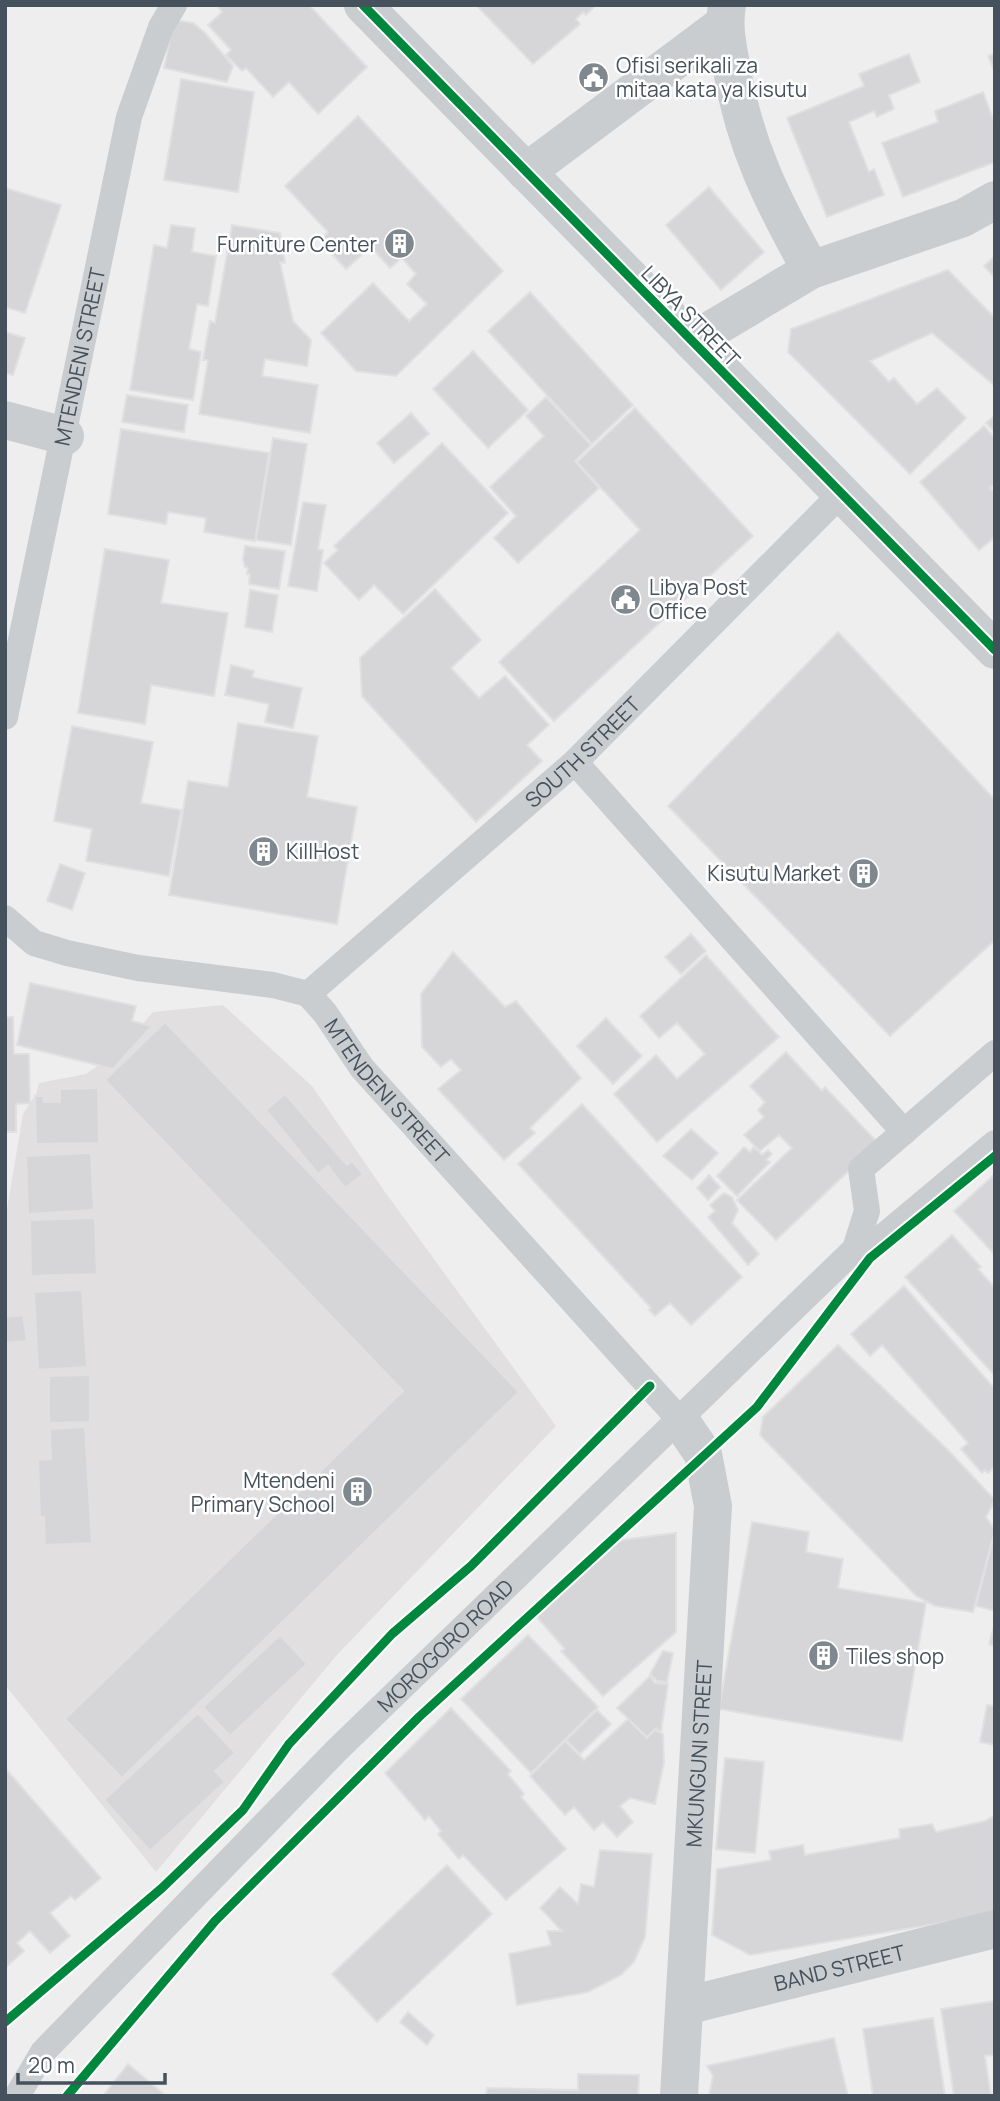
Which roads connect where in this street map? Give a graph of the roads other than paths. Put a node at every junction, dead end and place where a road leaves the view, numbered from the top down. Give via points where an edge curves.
1 (174, 5) edge
2 (363, 5) edge
3 (725, 15) edge
4 (526, 172) junction
5 (995, 200) edge
6 (811, 270) junction
7 (692, 341) junction
8 (5, 420) edge
9 (65, 436) junction
10 (841, 494) junction
11 (995, 650) edge
12 (5, 717) edge
13 (575, 762) junction
14 (5, 918) edge
15 (308, 994) junction
16 (995, 1053) edge
17 (904, 1132) junction
18 (995, 1143) edge
19 (855, 1249) junction
20 (680, 1420) junction
21 (995, 1928) edge
22 (685, 2006) junction
23 (43, 2052) junction
24 (5, 2076) edge
25 (17, 2096) edge
26 (679, 2096) edge

1 - 9 lane, MTENDENI STREET via 161,27 129,117
2 - 4 street, LIBYA STREET
3 - 4 street
3 - 6 street via 738,106 763,180
4 - 7 street, LIBYA STREET
5 - 6 street via 963,218
6 - 7 street
7 - 10 street, LIBYA STREET
8 - 9 street
9 - 12 lane, MTENDENI STREET
10 - 11 street, LIBYA STREET
10 - 13 lane, SOUTH STREET
13 - 15 lane, SOUTH STREET
13 - 17 lane
14 - 15 lane via 34,943 67,953
15 - 20 lane, MTENDENI STREET via 362,1068
16 - 17 lane, MOROGORO ROAD
17 - 19 lane, MOROGORO ROAD via 861,1169 867,1211
18 - 19 lane, MOROGORO ROAD via 885,1235
19 - 20 lane, MOROGORO ROAD
20 - 22 street, MKUNGUNI STREET via 702,1454 713,1506
20 - 23 lane, MOROGORO ROAD via 337,1750
21 - 22 street, BAND STREET
22 - 26 street, MKUNGUNI STREET
23 - 24 lane, MOROGORO ROAD
23 - 25 lane, MOROGORO ROAD

